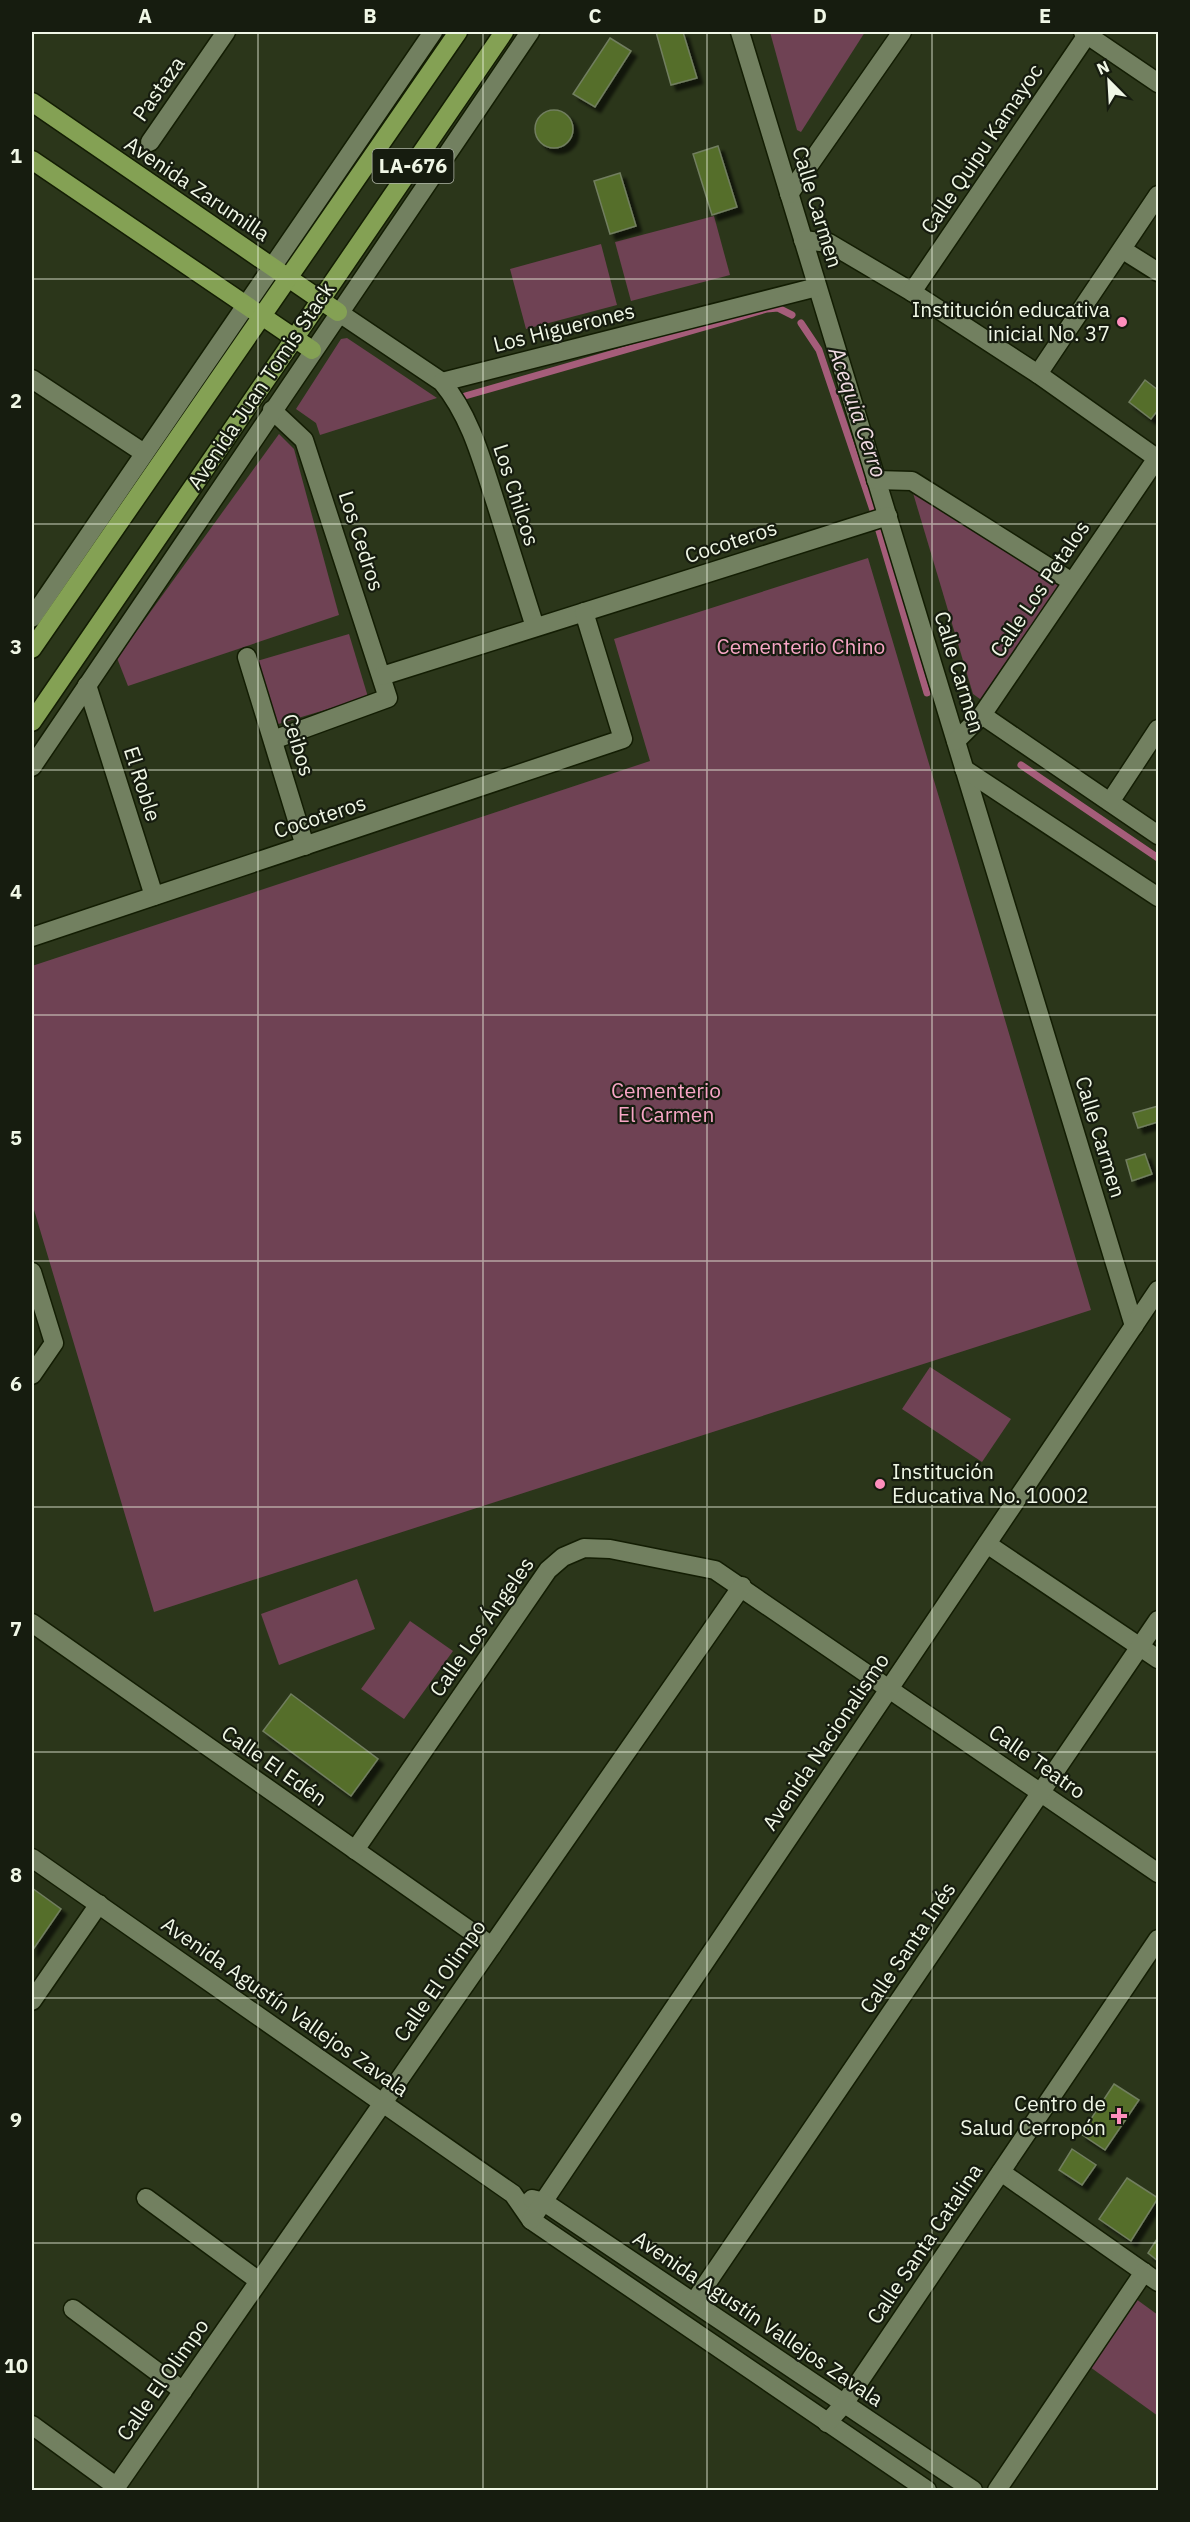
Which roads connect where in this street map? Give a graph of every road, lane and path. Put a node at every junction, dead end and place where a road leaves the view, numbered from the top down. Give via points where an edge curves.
1 (226, 32) edge
2 (433, 32) edge
3 (458, 32) edge
4 (504, 32) edge
5 (530, 32) edge
6 (740, 32) edge
7 (902, 32) edge
8 (1086, 32) edge
9 (1158, 83) edge
10 (32, 102) edge
11 (150, 142) dead end
12 (32, 160) edge
13 (789, 194) junction
14 (1158, 195) edge
15 (803, 240) junction
16 (1123, 249) junction
17 (271, 266) junction
18 (1158, 272) edge
19 (289, 278) junction
20 (818, 287) junction
21 (912, 292) junction
22 (322, 300) junction
23 (244, 307) junction
24 (338, 312) junction
25 (261, 318) junction
26 (294, 339) junction
27 (312, 350) junction
28 (1038, 374) junction
29 (32, 379) edge
30 (442, 382) junction
31 (272, 411) junction
32 (144, 453) junction
33 (1157, 458) edge
34 (876, 480) junction
35 (888, 516) junction
36 (1072, 582) junction
37 (584, 612) junction
38 (32, 618) edge
39 (535, 627) junction
40 (32, 649) edge
41 (248, 657) dead end
42 (382, 676) junction
43 (87, 685) junction
44 (982, 715) junction
45 (32, 722) edge
46 (1158, 729) edge
47 (273, 740) junction
48 (956, 741) junction
49 (32, 767) edge
50 (964, 769) junction
51 (1110, 802) junction
52 (1158, 835) edge
53 (305, 846) junction
54 (154, 896) junction
55 (1158, 897) edge
56 (32, 937) edge
57 (32, 1272) edge
58 (1158, 1290) edge
59 (1134, 1326) junction
60 (32, 1375) edge
61 (987, 1544) junction
62 (742, 1586) junction
63 (1158, 1620) edge
64 (32, 1623) edge
65 (1140, 1647) junction
66 (1158, 1659) edge
67 (890, 1688) junction
68 (1041, 1792) junction
69 (355, 1850) junction
70 (32, 1858) edge
71 (1158, 1873) edge
72 (99, 1904) junction
73 (1158, 1940) edge
74 (492, 1946) junction
75 (32, 2001) edge
76 (383, 2103) junction
77 (1001, 2172) junction
78 (513, 2194) junction
79 (146, 2198) dead end
80 (544, 2202) junction
81 (531, 2220) junction
82 (1151, 2277) edge
83 (259, 2281) junction
84 (694, 2302) junction
85 (73, 2309) dead end
86 (183, 2391) junction
87 (844, 2404) junction
88 (827, 2423) junction
89 (32, 2425) edge
90 (116, 2489) edge
91 (927, 2490) edge
92 (973, 2490) edge
93 (997, 2490) edge

1 - 11 street, Pastaza
2 - 17 street, LA-676
3 - 19 main road, Avenida Juan Tomis Stack / LA-676
4 - 22 main road, Avenida Juan Tomis Stack / LA-676
5 - 24 street, Avenida Juan Tomis Stack / LA-676
6 - 13 street, Calle Carmen
7 - 13 street
8 - 9 street
8 - 21 street, Calle Quipu Kamayoc
10 - 17 main road, Avenida Zarumilla
12 - 23 main road
13 - 15 street, Calle Carmen
14 - 16 street
15 - 20 street, Calle Carmen
15 - 21 street via 829,243
16 - 18 street
16 - 28 street
17 - 19 main road, Avenida Zarumilla
17 - 23 street, LA-676
19 - 22 main road, Avenida Zarumilla
19 - 25 main road, Avenida Juan Tomis Stack / LA-676
20 - 30 street, Los Higuerones
20 - 34 street, Calle Carmen
21 - 28 street
22 - 24 main road, Avenida Zarumilla
22 - 26 main road, Avenida Juan Tomis Stack / LA-676
23 - 25 main road
23 - 32 street
24 - 27 street, Avenida Juan Tomis Stack / LA-676
24 - 30 street
25 - 26 main road
25 - 40 main road, Avenida Juan Tomis Stack
26 - 27 main road
26 - 45 main road, Avenida Juan Tomis Stack
27 - 31 street, Avenida Juan Tomis Stack
28 - 33 street
29 - 32 street
30 - 39 street, Los Chilcos via 467,419
31 - 42 street, Los Cedros via 304,440
31 - 43 street, Avenida Juan Tomis Stack
32 - 38 street
33 - 36 street, Calle Los Petalos
34 - 35 street, Calle Carmen
34 - 36 street via 912,481
35 - 37 street, Cocoteros
35 - 48 street, Calle Carmen
36 - 44 street, Calle Los Petalos
37 - 39 street, Cocoteros
37 - 53 street, Cocoteros via 623,740
39 - 42 street, Cocoteros
41 - 47 street, Ceibos
42 - 47 street, Los Cedros via 388,698
43 - 49 street, Avenida Juan Tomis Stack
43 - 54 street, El Roble
44 - 48 street, Calle Los Petalos
44 - 51 street
46 - 51 street
47 - 53 street, Ceibos
48 - 50 street, Calle Carmen
50 - 55 street
50 - 59 street, Calle Carmen
51 - 52 street
53 - 54 street, Cocoteros
54 - 56 street, Cocoteros
57 - 60 street via 54,1343
58 - 59 street, Avenida Nacionalismo
59 - 61 street, Avenida Nacionalismo
61 - 65 street
61 - 67 street, Avenida Nacionalismo
62 - 67 street, Calle Los Ángeles
62 - 69 street, Calle Los Ángeles via 715,1570 610,1549 584,1548 563,1557 548,1570
62 - 74 street, Calle El Olimpo
63 - 65 street, Calle Santa Inés
64 - 69 street, Calle El Edén
65 - 66 street
65 - 68 street, Calle Santa Inés
67 - 68 street, Calle Teatro
67 - 80 street, Avenida Nacionalismo
68 - 71 street, Calle Teatro
68 - 84 street, Calle Santa Inés
69 - 74 street, Calle El Edén
70 - 72 street, Avenida Agustín Vallejos Zavala
72 - 75 street
72 - 76 street, Avenida Agustín Vallejos Zavala
73 - 77 street, Calle Santa Catalina
74 - 76 street, Calle El Olimpo
76 - 78 street, Avenida Agustín Vallejos Zavala
76 - 83 street, Calle El Olimpo
77 - 82 street
77 - 87 street, Calle Santa Catalina
78 - 80 street, Avenida Agustín Vallejos Zavala
78 - 81 street, Avenida Agustín Vallejos Zavala
79 - 83 street
80 - 81 street, Avenida Nacionalismo
80 - 84 street, Avenida Agustín Vallejos Zavala
81 - 88 street, Avenida Agustín Vallejos Zavala
82 - 93 street
83 - 86 street, Calle El Olimpo
84 - 87 street, Avenida Agustín Vallejos Zavala
85 - 86 street
86 - 90 street, Calle El Olimpo
87 - 88 street, Calle Santa Catalina
87 - 92 street, Avenida Agustín Vallejos Zavala
88 - 91 street, Avenida Agustín Vallejos Zavala
89 - 90 street

